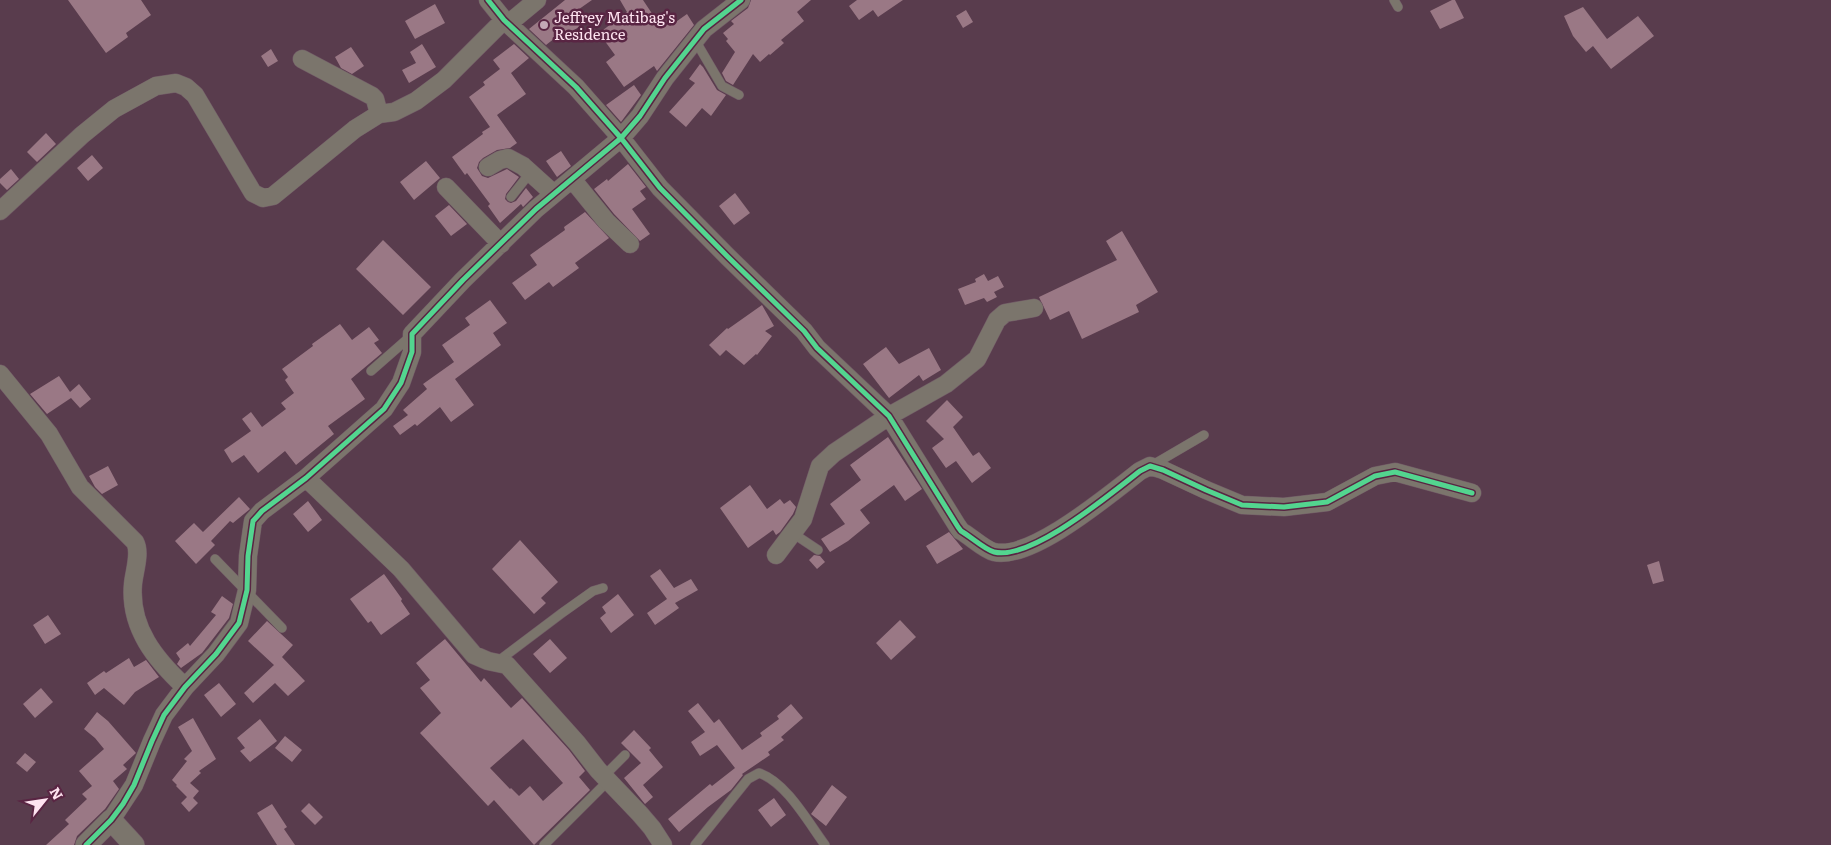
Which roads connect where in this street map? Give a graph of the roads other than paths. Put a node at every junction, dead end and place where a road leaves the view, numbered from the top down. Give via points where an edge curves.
1 (488, 0) edge
2 (537, 0) edge
3 (741, 0) edge
4 (506, 22) junction
5 (695, 40) junction
6 (302, 59) dead end
7 (739, 95) dead end
8 (379, 114) junction
9 (621, 138) junction
10 (488, 167) dead end
11 (530, 173) junction
12 (572, 179) junction
13 (446, 187) dead end
14 (554, 194) junction
15 (510, 197) dead end
16 (0, 211) edge
17 (501, 244) junction
18 (630, 244) dead end
19 (1034, 308) dead end
20 (412, 334) junction
21 (371, 371) dead end
22 (0, 374) edge
23 (889, 416) junction
24 (1204, 434) dead end
25 (1150, 466) junction
26 (306, 478) junction
27 (1472, 493) dead end
28 (794, 534) junction
29 (818, 550) dead end
30 (776, 555) dead end
31 (215, 559) dead end
32 (603, 588) dead end
33 (247, 590) junction
34 (282, 628) dead end
35 (497, 662) junction
36 (185, 687) junction
37 (625, 755) dead end
38 (606, 778) junction
39 (111, 820) junction
40 (86, 845) edge
41 (134, 845) edge
42 (544, 845) edge
43 (663, 845) edge
44 (695, 845) edge
45 (824, 845) edge

1 - 4 street
2 - 4 street
3 - 5 street
4 - 8 street via 444,80 416,101 394,112
4 - 9 street via 576,87
5 - 7 lane via 722,86
5 - 9 street
6 - 8 street via 372,96
8 - 16 street via 355,129 273,196 263,198 253,193 195,95 176,84 156,86 94,124
9 - 12 street
9 - 23 street via 660,188 804,331 817,348
10 - 11 street via 508,158
11 - 14 street
11 - 15 lane
12 - 14 street
12 - 18 street via 606,221
13 - 17 street
14 - 17 street
17 - 20 street
19 - 23 street via 1004,313 977,359 946,384
20 - 21 lane
20 - 26 street via 412,352 401,383 384,409
22 - 36 street via 40,422 80,488 135,542 133,587 142,634 154,655
23 - 25 street via 961,531 992,552 1012,553 1034,544 1078,518
23 - 28 street via 820,466 811,499
24 - 25 lane
25 - 27 street via 1242,505 1284,507 1327,502 1375,476 1395,472
26 - 33 street via 253,521
26 - 35 street via 401,569 474,655
28 - 29 lane
28 - 30 street
31 - 33 lane
32 - 35 lane via 593,591
33 - 34 lane
33 - 36 street via 239,623
35 - 38 street via 507,665
36 - 39 street via 164,715 134,784
37 - 38 lane
38 - 42 lane
38 - 43 street via 646,820
39 - 40 street
39 - 41 street
44 - 45 lane via 748,779 759,773 769,776 784,790

